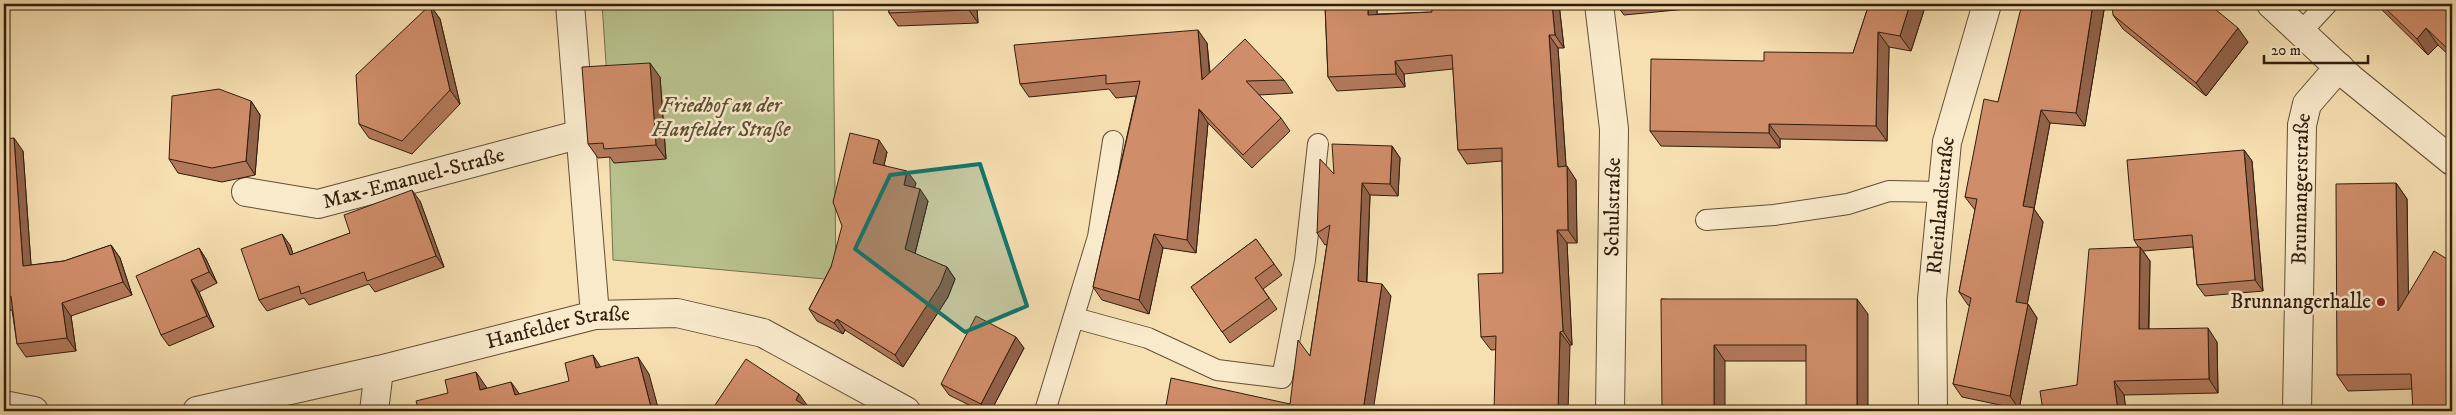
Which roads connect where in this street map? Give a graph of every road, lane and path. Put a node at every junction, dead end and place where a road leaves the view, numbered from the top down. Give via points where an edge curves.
1 (570, 4) edge
2 (1599, 4) edge
3 (1987, 4) edge
4 (2271, 4) edge
5 (2326, 4) edge
6 (2300, 33) junction
7 (2338, 68) junction
8 (580, 134) junction
9 (1113, 141) dead end
10 (1318, 144) dead end
11 (2452, 160) edge
12 (246, 192) dead end
13 (1942, 192) junction
14 (1706, 220) dead end
15 (595, 315) junction
16 (1074, 318) junction
17 (379, 370) junction
18 (4, 405) edge
19 (34, 411) edge
20 (197, 411) edge
21 (374, 411) edge
22 (906, 411) edge
23 (1046, 411) edge
24 (1610, 411) edge
25 (1933, 411) edge
26 (2297, 411) edge

1 - 8 street
2 - 24 street, Schulstraße via 1614,129
3 - 13 street, Rheinlandstraße via 1947,142
4 - 6 street
5 - 6 lane
6 - 7 street
7 - 11 street
7 - 26 street, Brunnangerstraße via 2307,104 2302,125
8 - 12 street, Max-Emanuel-Straße via 318,204
8 - 15 street
9 - 16 lane via 1098,238
10 - 16 lane via 1305,260 1282,378 1216,370 1148,338
13 - 14 lane via 1890,191 1848,204 1774,215
13 - 25 street, Rheinlandstraße via 1932,299
15 - 17 street, Hanfelder Straße
15 - 22 street, Hanfelder Straße via 678,313 763,332
16 - 23 lane
17 - 20 street, Hanfelder Straße
17 - 21 street
18 - 19 street

